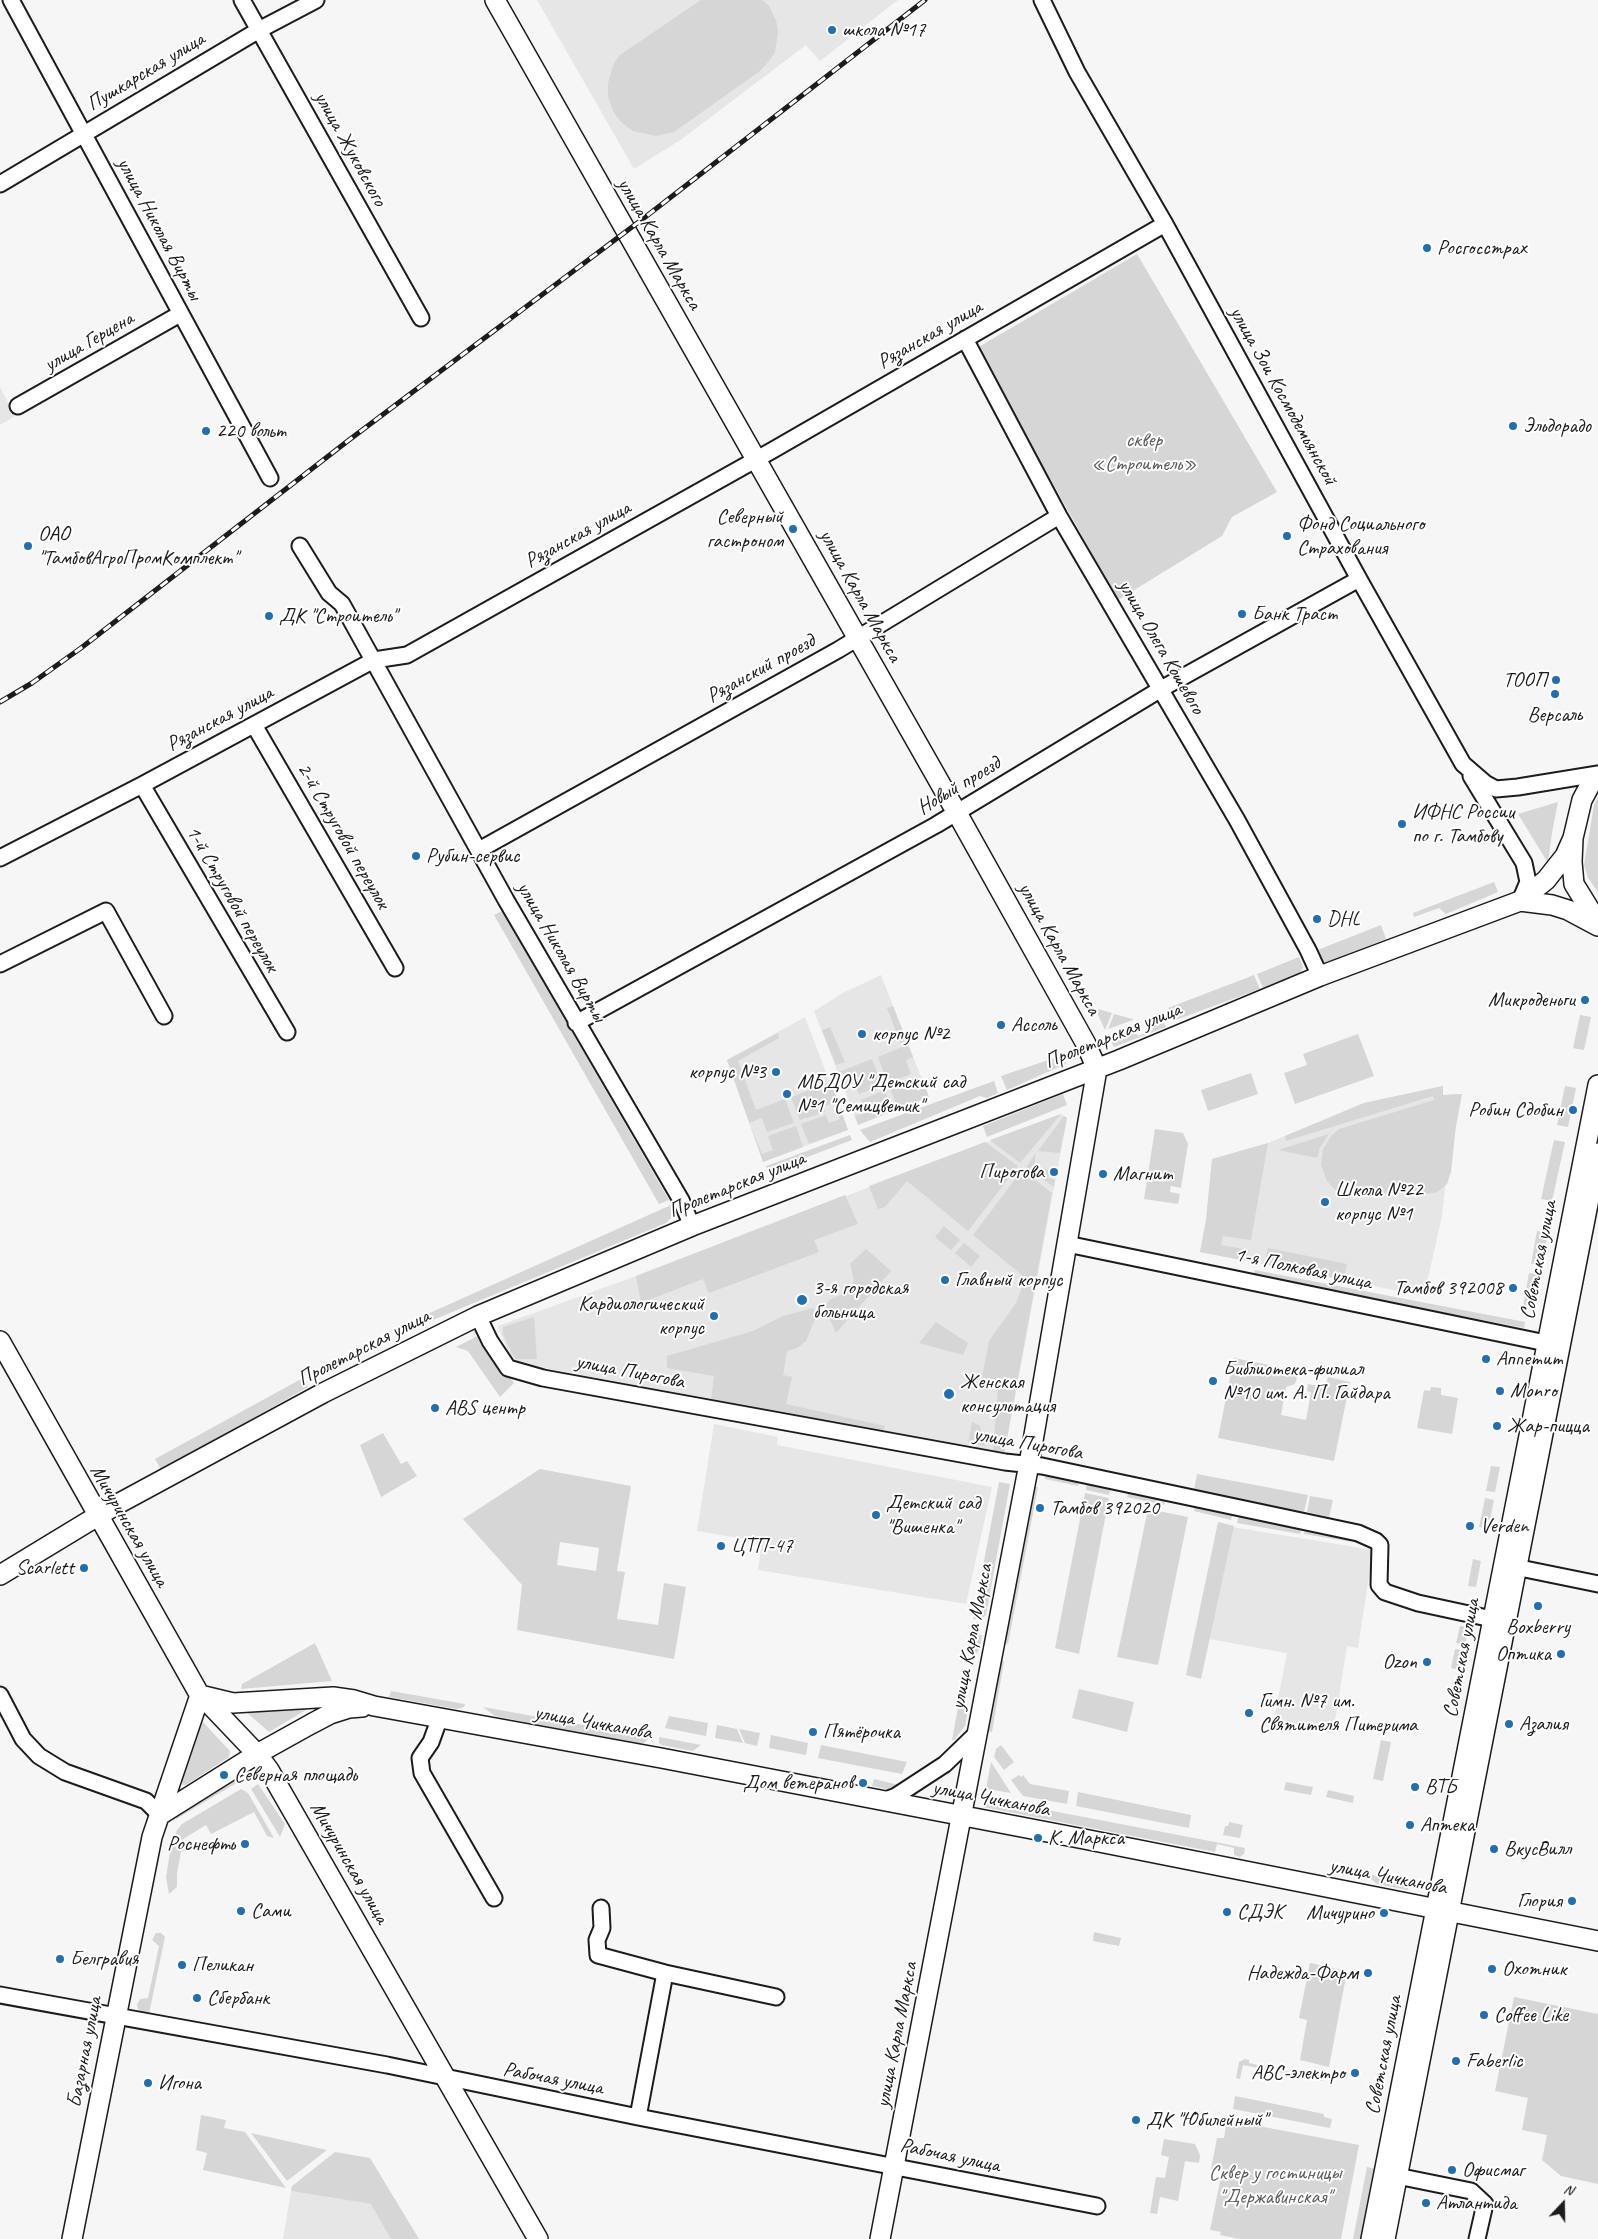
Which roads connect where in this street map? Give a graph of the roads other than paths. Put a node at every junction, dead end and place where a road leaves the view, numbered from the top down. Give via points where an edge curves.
1 (11, 0) edge
2 (242, 0) edge
3 (316, 0) edge
4 (495, 0) edge
5 (1042, 0) edge
6 (259, 30) junction
7 (83, 135) junction
8 (0, 184) edge
9 (1165, 224) junction
10 (180, 314) junction
11 (421, 318) dead end
12 (965, 339) junction
13 (18, 406) dead end
14 (757, 459) junction
15 (270, 478) dead end
16 (1059, 516) junction
17 (300, 546) dead end
18 (1359, 579) junction
19 (857, 639) junction
20 (374, 660) junction
21 (1161, 689) junction
22 (254, 725) junction
23 (1463, 764) junction
24 (1598, 776) edge
25 (142, 785) junction
26 (956, 813) junction
27 (1573, 838) junction
28 (479, 850) junction
29 (0, 858) edge
30 (1520, 901) junction
31 (1598, 925) edge
32 (0, 964) edge
33 (395, 968) dead end
34 (1320, 976) junction
35 (164, 1016) dead end
36 (576, 1023) junction
37 (287, 1032) dead end
38 (1097, 1068) junction
39 (1598, 1085) edge
40 (1598, 1153) edge
41 (692, 1226) junction
42 (1067, 1244) junction
43 (478, 1316) junction
44 (0, 1340) edge
45 (1552, 1344) junction
46 (1029, 1464) junction
47 (98, 1516) junction
48 (1515, 1567) junction
49 (0, 1575) edge
50 (1598, 1584) edge
51 (1492, 1619) junction
52 (0, 1695) edge
53 (200, 1695) junction
54 (374, 1706) junction
55 (440, 1717) junction
56 (977, 1733) junction
57 (257, 1754) junction
58 (883, 1801) junction
59 (160, 1815) junction
60 (961, 1816) junction
61 (494, 1898) dead end
62 (601, 1908) dead end
63 (1442, 1911) junction
64 (1598, 1941) edge
65 (665, 1973) junction
66 (0, 1995) edge
67 (776, 1997) dead end
68 (115, 2016) junction
69 (447, 2079) junction
70 (638, 2118) junction
71 (895, 2168) junction
72 (1397, 2176) junction
73 (1097, 2206) dead end
74 (72, 2239) edge
75 (538, 2239) edge
76 (880, 2239) edge
77 (1371, 2239) edge
78 (1385, 2239) edge
79 (1477, 2239) edge

1 - 7 street, улица Николая Вирты
2 - 6 street, улица Жуковского
3 - 6 street, Пушкарская улица
4 - 14 main road, улица Карла Маркса
5 - 9 street, улица Зои Космодемьянской via 1077,72
6 - 7 street, Пушкарская улица
6 - 11 street, улица Жуковского
7 - 8 street, Пушкарская улица
7 - 10 street, улица Николая Вирты
9 - 12 street, Рязанская улица
9 - 18 street, улица Зои Космодемьянской
10 - 13 street, улица Герцена
10 - 15 street, улица Николая Вирты
12 - 14 street, Рязанская улица
12 - 16 street, улица Олега Кошевого
14 - 19 main road, улица Карла Маркса
14 - 20 street, Рязанская улица via 407,655
16 - 19 street, Рязанский проезд
16 - 21 street, улица Олега Кошевого
17 - 20 street, улица Николая Вирты via 328,593 342,604
18 - 21 street, Новый проезд
18 - 23 street, улица Зои Космодемьянской
19 - 26 main road, улица Карла Маркса
19 - 28 street, Рязанский проезд
20 - 22 street, Рязанская улица
20 - 28 street, улица Николая Вирты
21 - 26 street, Новый проезд
21 - 34 street, улица Олега Кошевого via 1237,820
22 - 25 street, Рязанская улица
22 - 33 street, 2-й Струговой переулок
23 - 24 street, улица Зои Космодемьянской via 1496,788
23 - 30 street via 1524,863 1528,882
24 - 27 main road via 1582,800
25 - 29 street, Рязанская улица
25 - 37 street, 1-й Струговой переулок
26 - 36 street, Новый проезд
26 - 38 main road, улица Карла Маркса
27 - 30 main road via 1565,856 1546,880
27 - 31 main road via 1574,884
28 - 36 street, улица Николая Вирты
30 - 31 main road via 1552,905
30 - 34 main road, Пролетарская улица
32 - 35 street via 106,911
34 - 38 main road, Пролетарская улица
36 - 41 street, улица Николая Вирты via 681,1200
38 - 41 main road, Пролетарская улица
38 - 42 main road, улица Карла Маркса
39 - 45 main road, Советская улица
40 - 45 main road
41 - 43 main road, Пролетарская улица
42 - 45 street, 1-я Полковая улица
42 - 46 main road, улица Карла Маркса
43 - 46 street, улица Пирогова via 508,1368 543,1378
43 - 47 main road, Пролетарская улица via 323,1393
44 - 47 main road, Мичуринская улица
45 - 48 main road
45 - 51 main road, Советская улица
46 - 51 street, улица Пирогова via 1358,1534 1380,1545 1379,1585 1383,1591 1418,1603
46 - 56 main road, улица Карла Маркса
47 - 49 main road, Пролетарская улица
47 - 53 main road, Мичуринская улица
48 - 50 street
48 - 63 main road
51 - 63 main road, Советская улица
52 - 59 street via 24,1739 40,1756 64,1772 146,1801
53 - 54 main road via 233,1703 333,1697
53 - 57 main road, Мичуринская улица
53 - 59 main road, Базарная улица
54 - 55 main road, улица Чичканова
54 - 57 main road via 349,1708 330,1714
55 - 58 main road, улица Чичканова
55 - 61 street via 431,1742 420,1758 422,1773
56 - 58 street via 945,1764
56 - 60 main road, улица Карла Маркса
57 - 59 main road
57 - 69 main road, Мичуринская улица via 306,1831
58 - 60 main road, улица Чичканова
59 - 68 main road, Базарная улица via 152,1837
60 - 63 main road, улица Чичканова
60 - 71 main road, улица Карла Маркса
62 - 65 street via 602,1928 596,1940 598,1955
63 - 64 main road, улица Чичканова
63 - 72 main road
63 - 77 main road, Советская улица
65 - 67 street
65 - 70 street
66 - 68 street, Рабочая улица
68 - 69 street, Рабочая улица via 387,2065
68 - 74 main road, Базарная улица
69 - 70 street, Рабочая улица
69 - 75 main road, Мичуринская улица
70 - 71 street, Рабочая улица
71 - 73 street, Рабочая улица
71 - 76 main road, улица Карла Маркса
72 - 78 main road
72 - 79 street via 1471,2191 1485,2204

